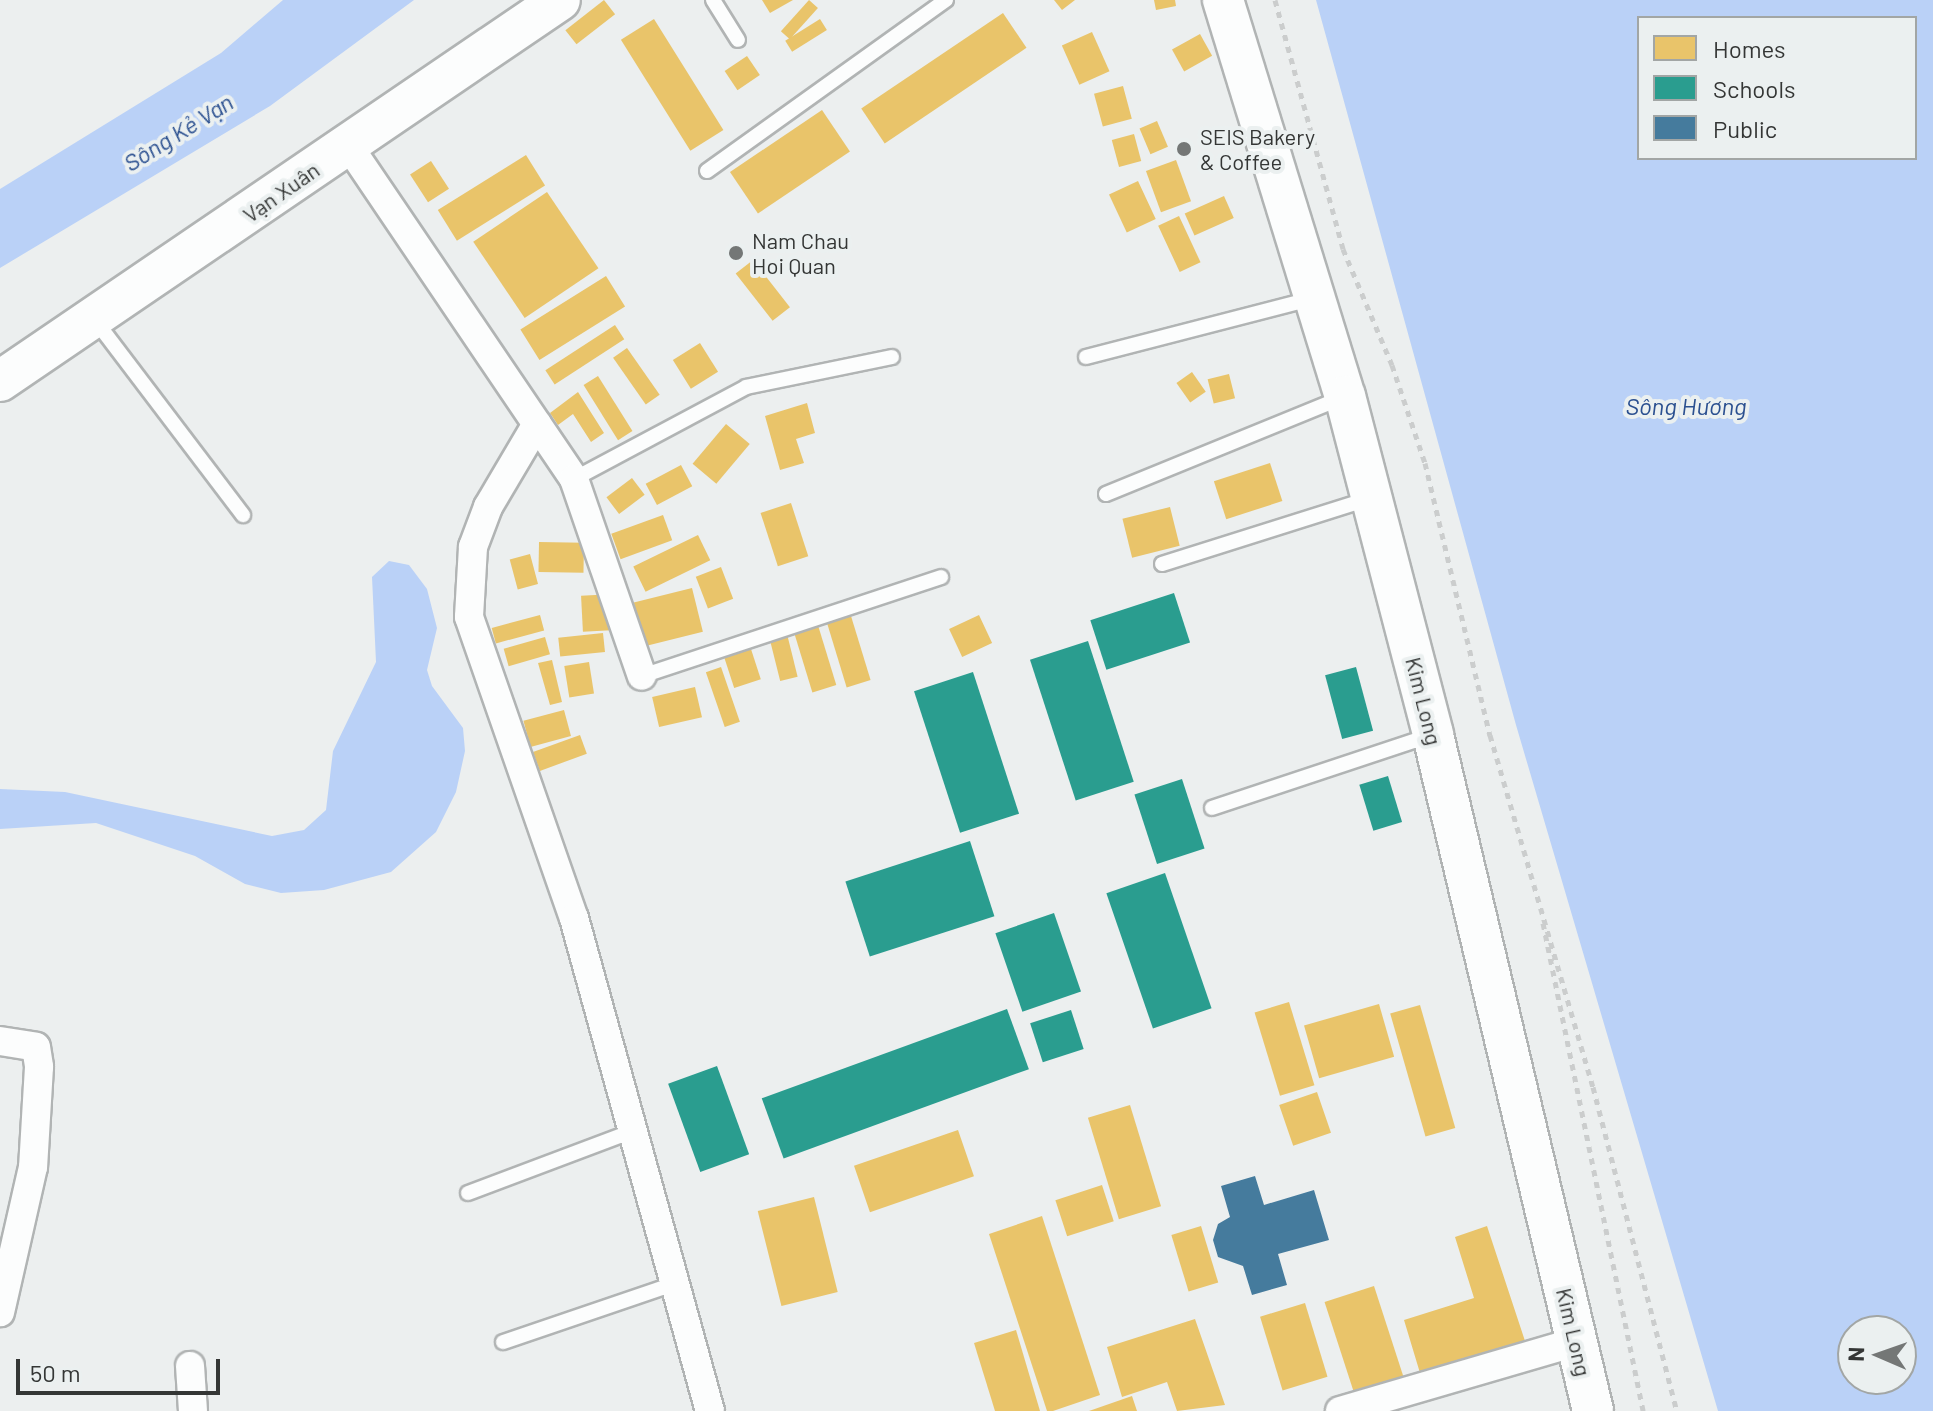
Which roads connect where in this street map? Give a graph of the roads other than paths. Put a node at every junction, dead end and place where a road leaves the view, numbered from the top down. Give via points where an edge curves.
1 (560, 0) edge
2 (713, 0) edge
3 (946, 0) edge
4 (1223, 0) edge
5 (738, 40) dead end
6 (348, 145) junction
7 (707, 171) dead end
8 (1315, 298) junction
9 (95, 319) junction
10 (892, 357) dead end
11 (1086, 357) dead end
12 (0, 381) edge
13 (1345, 396) junction
14 (537, 424) junction
15 (574, 479) junction
16 (1106, 494) dead end
17 (1371, 498) junction
18 (243, 515) dead end
19 (1162, 564) dead end
20 (941, 577) dead end
21 (642, 676) joint
22 (1433, 735) junction
23 (1212, 808) dead end
24 (0, 1041) edge
25 (636, 1130) junction
26 (468, 1193) dead end
27 (676, 1283) junction
28 (0, 1312) edge
29 (503, 1342) dead end
30 (1576, 1342) junction
31 (190, 1366) dead end
32 (193, 1411) edge
33 (710, 1411) edge
34 (1340, 1411) edge
35 (1593, 1411) edge

1 - 6 main road, Vạn Xuân
2 - 5 lane
3 - 7 lane
4 - 8 main road, Kim Long
6 - 9 main road, Vạn Xuân
6 - 14 street
8 - 11 lane
8 - 13 main road, Kim Long
9 - 12 main road, Vạn Xuân
9 - 18 lane
10 - 15 lane via 746,387
13 - 16 lane
13 - 17 main road, Kim Long
14 - 15 street
14 - 25 street via 488,507 473,547 469,617 574,918
15 - 21 street
17 - 19 lane
17 - 22 main road, Kim Long
20 - 21 lane
22 - 23 lane
22 - 30 main road, Kim Long
24 - 28 street via 36,1047 39,1067 33,1167
25 - 26 lane
25 - 27 street
27 - 29 lane
27 - 33 street
30 - 34 street
30 - 35 main road, Kim Long
31 - 32 street

